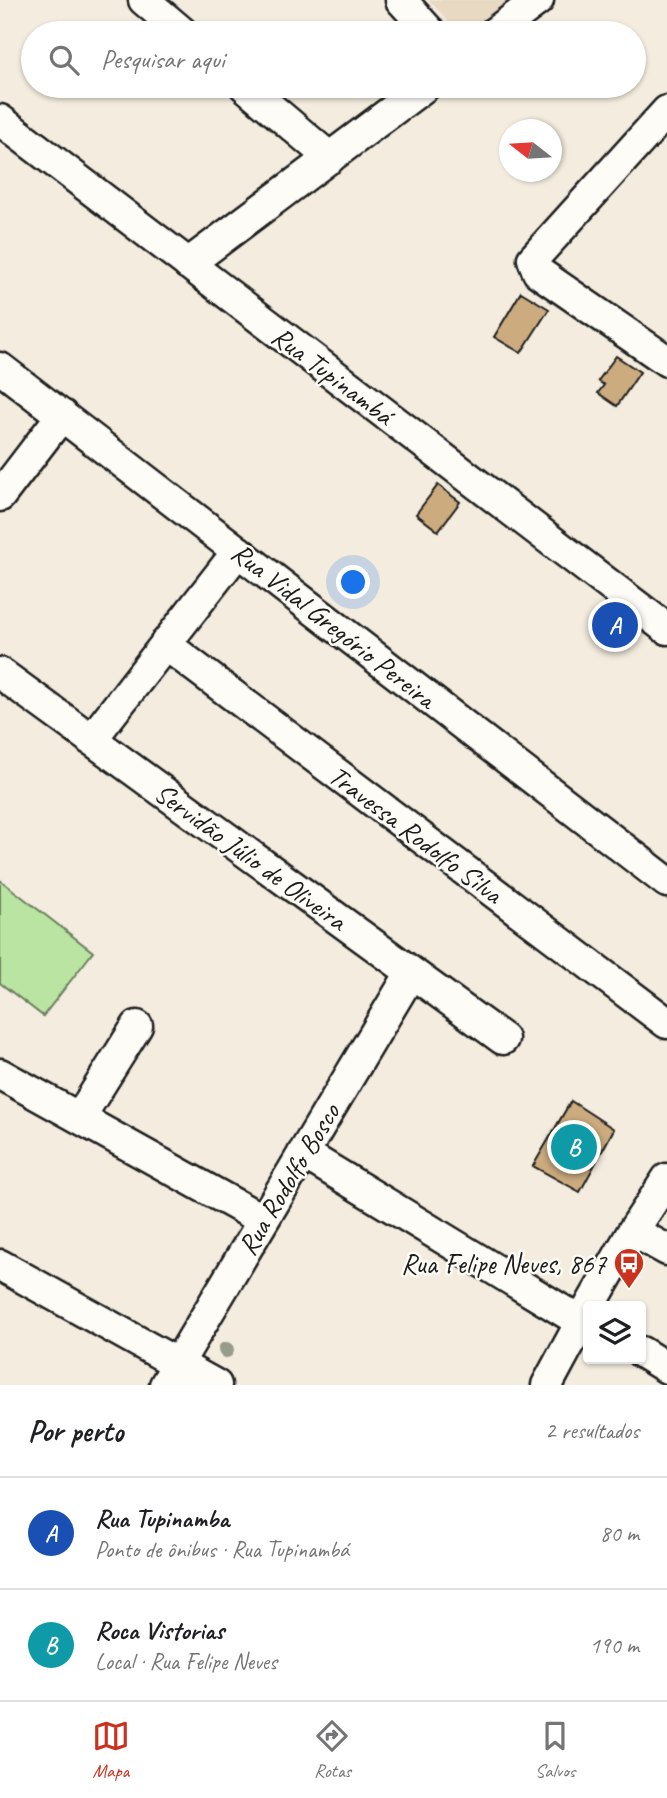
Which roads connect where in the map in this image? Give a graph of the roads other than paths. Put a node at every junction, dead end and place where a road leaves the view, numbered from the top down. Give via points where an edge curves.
1 (144, 0) edge
2 (401, 0) edge
3 (538, 0) edge
4 (169, 21) edge
5 (420, 21) edge
6 (510, 21) edge
7 (259, 98) edge
8 (409, 98) edge
9 (667, 111) edge
10 (0, 120) edge
11 (330, 158) junction
12 (188, 264) junction
13 (667, 361) edge
14 (0, 368) edge
15 (62, 415) junction
16 (0, 496) edge
17 (238, 551) junction
18 (667, 629) edge
19 (165, 644) junction
20 (0, 673) edge
21 (92, 740) junction
22 (667, 882) edge
23 (411, 973) junction
24 (667, 1023) edge
25 (136, 1026) dead end
26 (503, 1039) dead end
27 (0, 1074) edge
28 (80, 1117) junction
29 (303, 1153) junction
30 (667, 1179) edge
31 (263, 1220) junction
32 (633, 1231) junction
33 (667, 1250) edge
34 (0, 1265) edge
35 (594, 1301) edge
36 (583, 1314) edge
37 (583, 1321) edge
38 (646, 1355) edge
39 (667, 1368) edge
40 (171, 1374) edge
41 (216, 1385) edge
42 (547, 1385) edge

1 - 4 street
2 - 5 street
3 - 6 street
7 - 11 street
8 - 11 street
9 - 13 street via 533,260 538,272
10 - 12 street, Rua Tupinambá
11 - 12 street
12 - 18 street, Rua Tupinambá
14 - 15 street, Rua Vidal Gregório Pereira
15 - 16 street
15 - 17 street, Rua Vidal Gregório Pereira
17 - 19 street
17 - 22 street, Rua Vidal Gregório Pereira
19 - 21 street
19 - 24 street, Travessa Rodolfo Silva
20 - 21 street, Servidão Júlio de Oliveira
21 - 23 street, Servidão Júlio de Oliveira
23 - 26 street, Servidão Júlio de Oliveira
23 - 29 street, Rua Rodolfo Bosco
25 - 28 street
27 - 28 street
28 - 31 street
29 - 31 street, Rua Rodolfo Bosco
29 - 36 street via 568,1314
30 - 32 street
31 - 40 street, Rua Rodolfo Bosco
32 - 33 street
32 - 35 street
34 - 40 street
37 - 42 street
38 - 39 street
40 - 41 street

